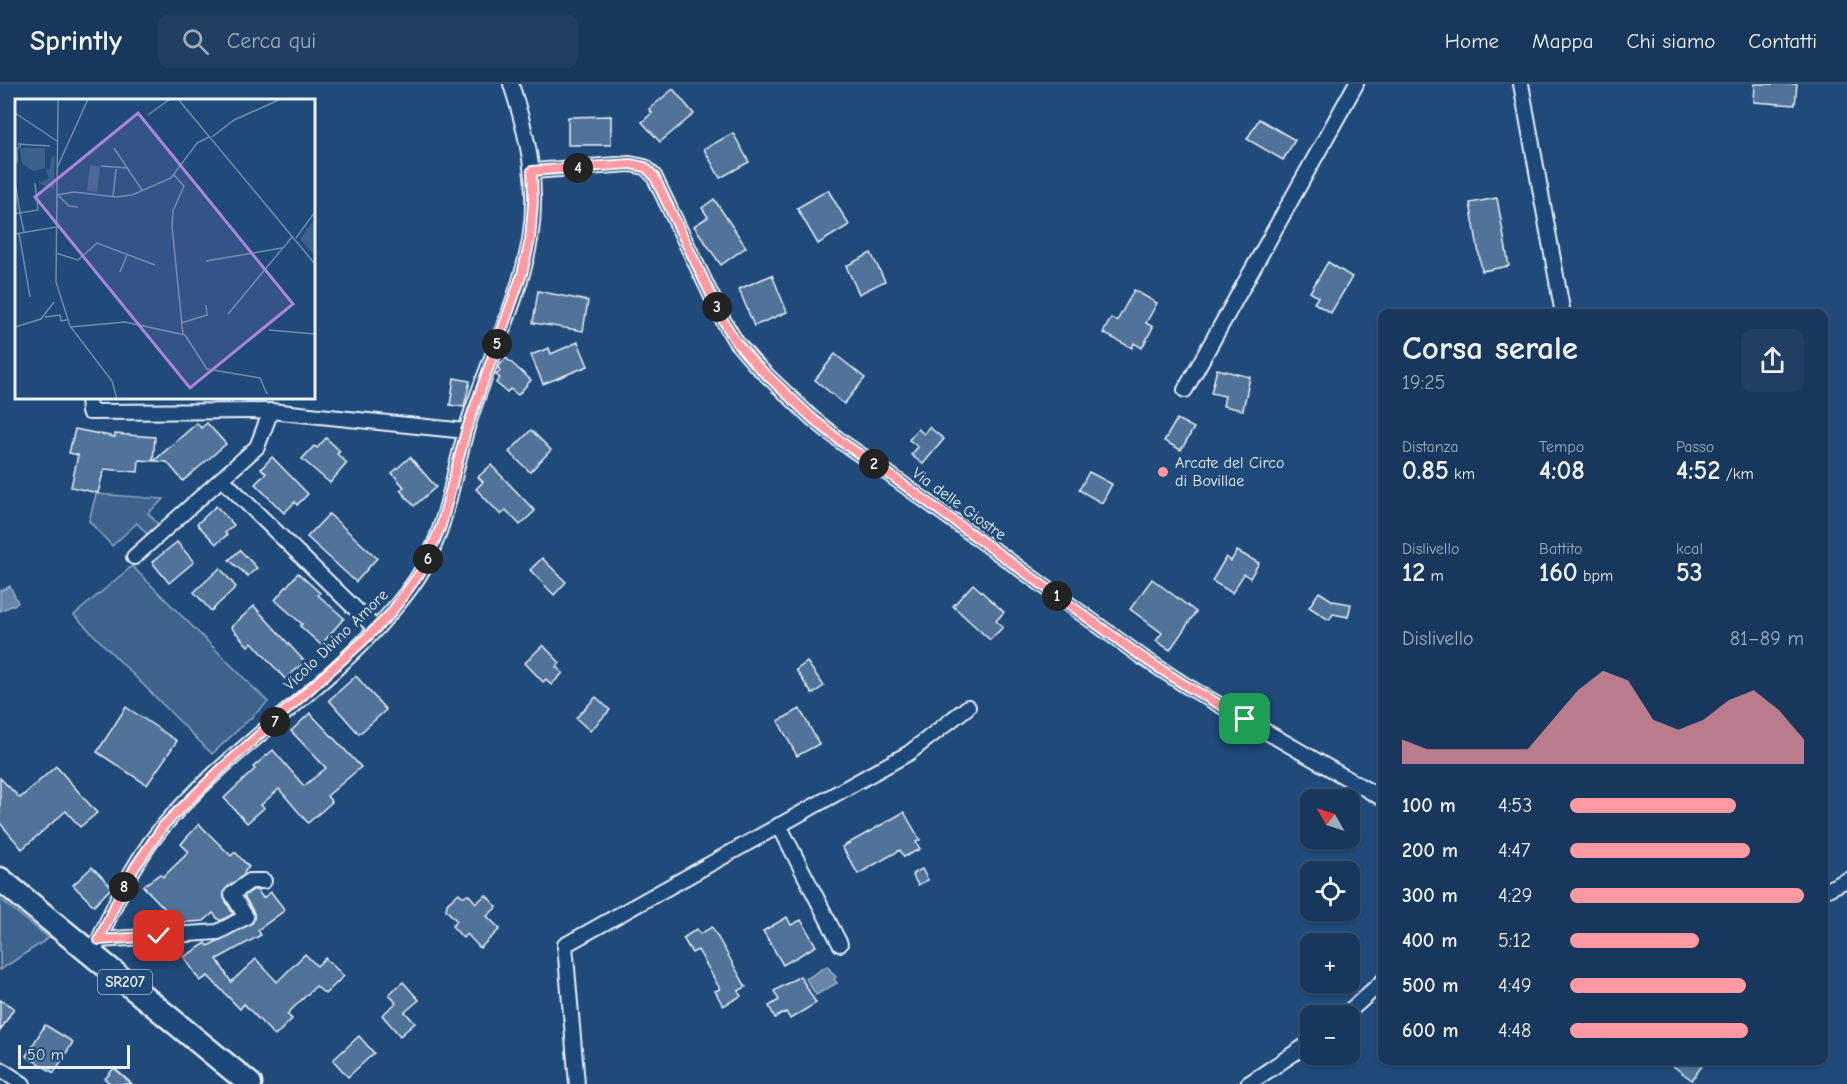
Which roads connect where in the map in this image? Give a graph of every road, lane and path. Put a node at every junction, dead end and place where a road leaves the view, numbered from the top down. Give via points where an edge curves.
1 (511, 84) edge
2 (1356, 84) edge
3 (1521, 84) edge
4 (532, 171) junction
5 (1562, 309) edge
6 (1185, 390) dead end
7 (88, 399) edge
8 (271, 411) junction
9 (466, 431) junction
10 (222, 479) junction
11 (134, 558) dead end
12 (376, 629) junction
13 (968, 707) dead end
14 (1378, 796) edge
15 (779, 825) junction
16 (0, 879) edge
17 (264, 880) dead end
18 (1847, 880) edge
19 (1828, 889) edge
20 (840, 944) dead end
21 (96, 948) junction
22 (1378, 985) edge
23 (1356, 1005) edge
24 (1300, 1049) edge
25 (0, 1069) edge
26 (23, 1084) edge
27 (250, 1084) edge
28 (577, 1084) edge
29 (1248, 1084) edge

1 - 4 street, Vicolo Divino Amore via 528,140
2 - 6 street
3 - 5 street
4 - 9 street, Vicolo Divino Amore via 530,240 522,274
4 - 14 street, Via delle Giostre via 630,164 645,167 654,176 731,334 754,363 812,418 1149,662
7 - 8 street via 89,412
8 - 9 street
8 - 10 street via 257,447
9 - 12 street, Vicolo Divino Amore via 429,558 404,597
10 - 11 street
10 - 12 street
12 - 21 street, Vicolo Divino Amore via 164,825 135,867
13 - 15 street via 909,753
15 - 20 street
15 - 28 street via 565,945
16 - 21 main road, SR207
17 - 21 street via 250,881 232,894 246,917 218,932
18 - 19 street
21 - 27 main road, SR207
22 - 23 street
24 - 29 street
25 - 26 street

